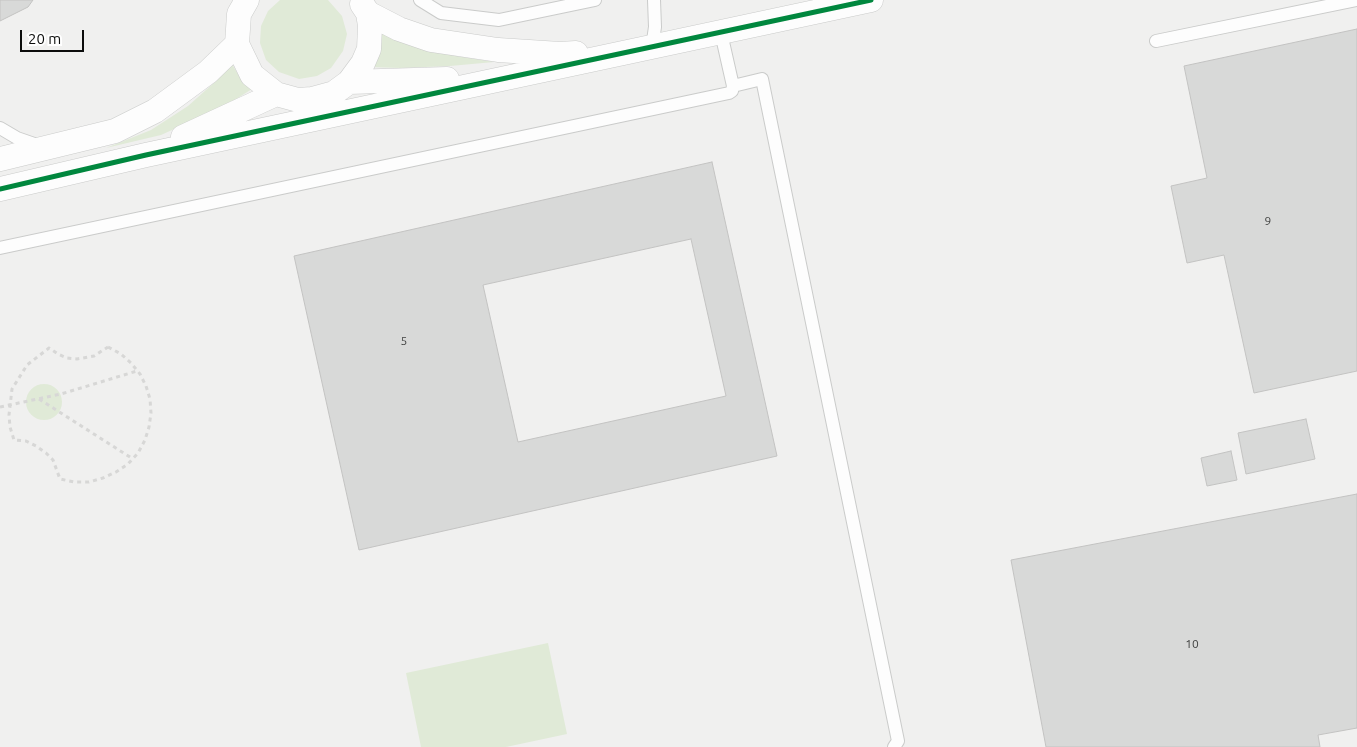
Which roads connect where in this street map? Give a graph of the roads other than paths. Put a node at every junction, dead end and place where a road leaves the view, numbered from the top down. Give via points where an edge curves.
1 (247, 0) edge
2 (420, 0) edge
3 (595, 0) edge
4 (654, 0) edge
5 (871, 0) edge
6 (1356, 0) edge
7 (364, 7) edge
8 (721, 33) junction
9 (1156, 41) dead end
10 (237, 44) junction
11 (652, 47) junction
12 (506, 78) junction
13 (349, 82) junction
14 (733, 86) junction
15 (276, 94) junction
16 (0, 128) edge
17 (47, 148) junction
18 (146, 154) junction
19 (0, 159) edge
20 (0, 189) edge
21 (0, 248) edge
22 (894, 747) edge

1 - 10 street via 239,14
2 - 3 lane via 440,13 499,20
4 - 11 lane
5 - 8 street
6 - 9 lane
7 - 11 street via 399,30 431,40 498,50 560,54
7 - 13 street via 370,26 369,49
8 - 11 street
8 - 14 lane
10 - 15 street via 252,75
10 - 17 street via 208,72 156,111 115,131
11 - 12 street
12 - 13 street
12 - 18 street
13 - 15 street via 334,93 312,99 298,100
14 - 21 lane via 729,93
14 - 22 lane via 762,79 898,741
15 - 18 street
16 - 17 lane via 17,138
17 - 19 street
18 - 20 street

